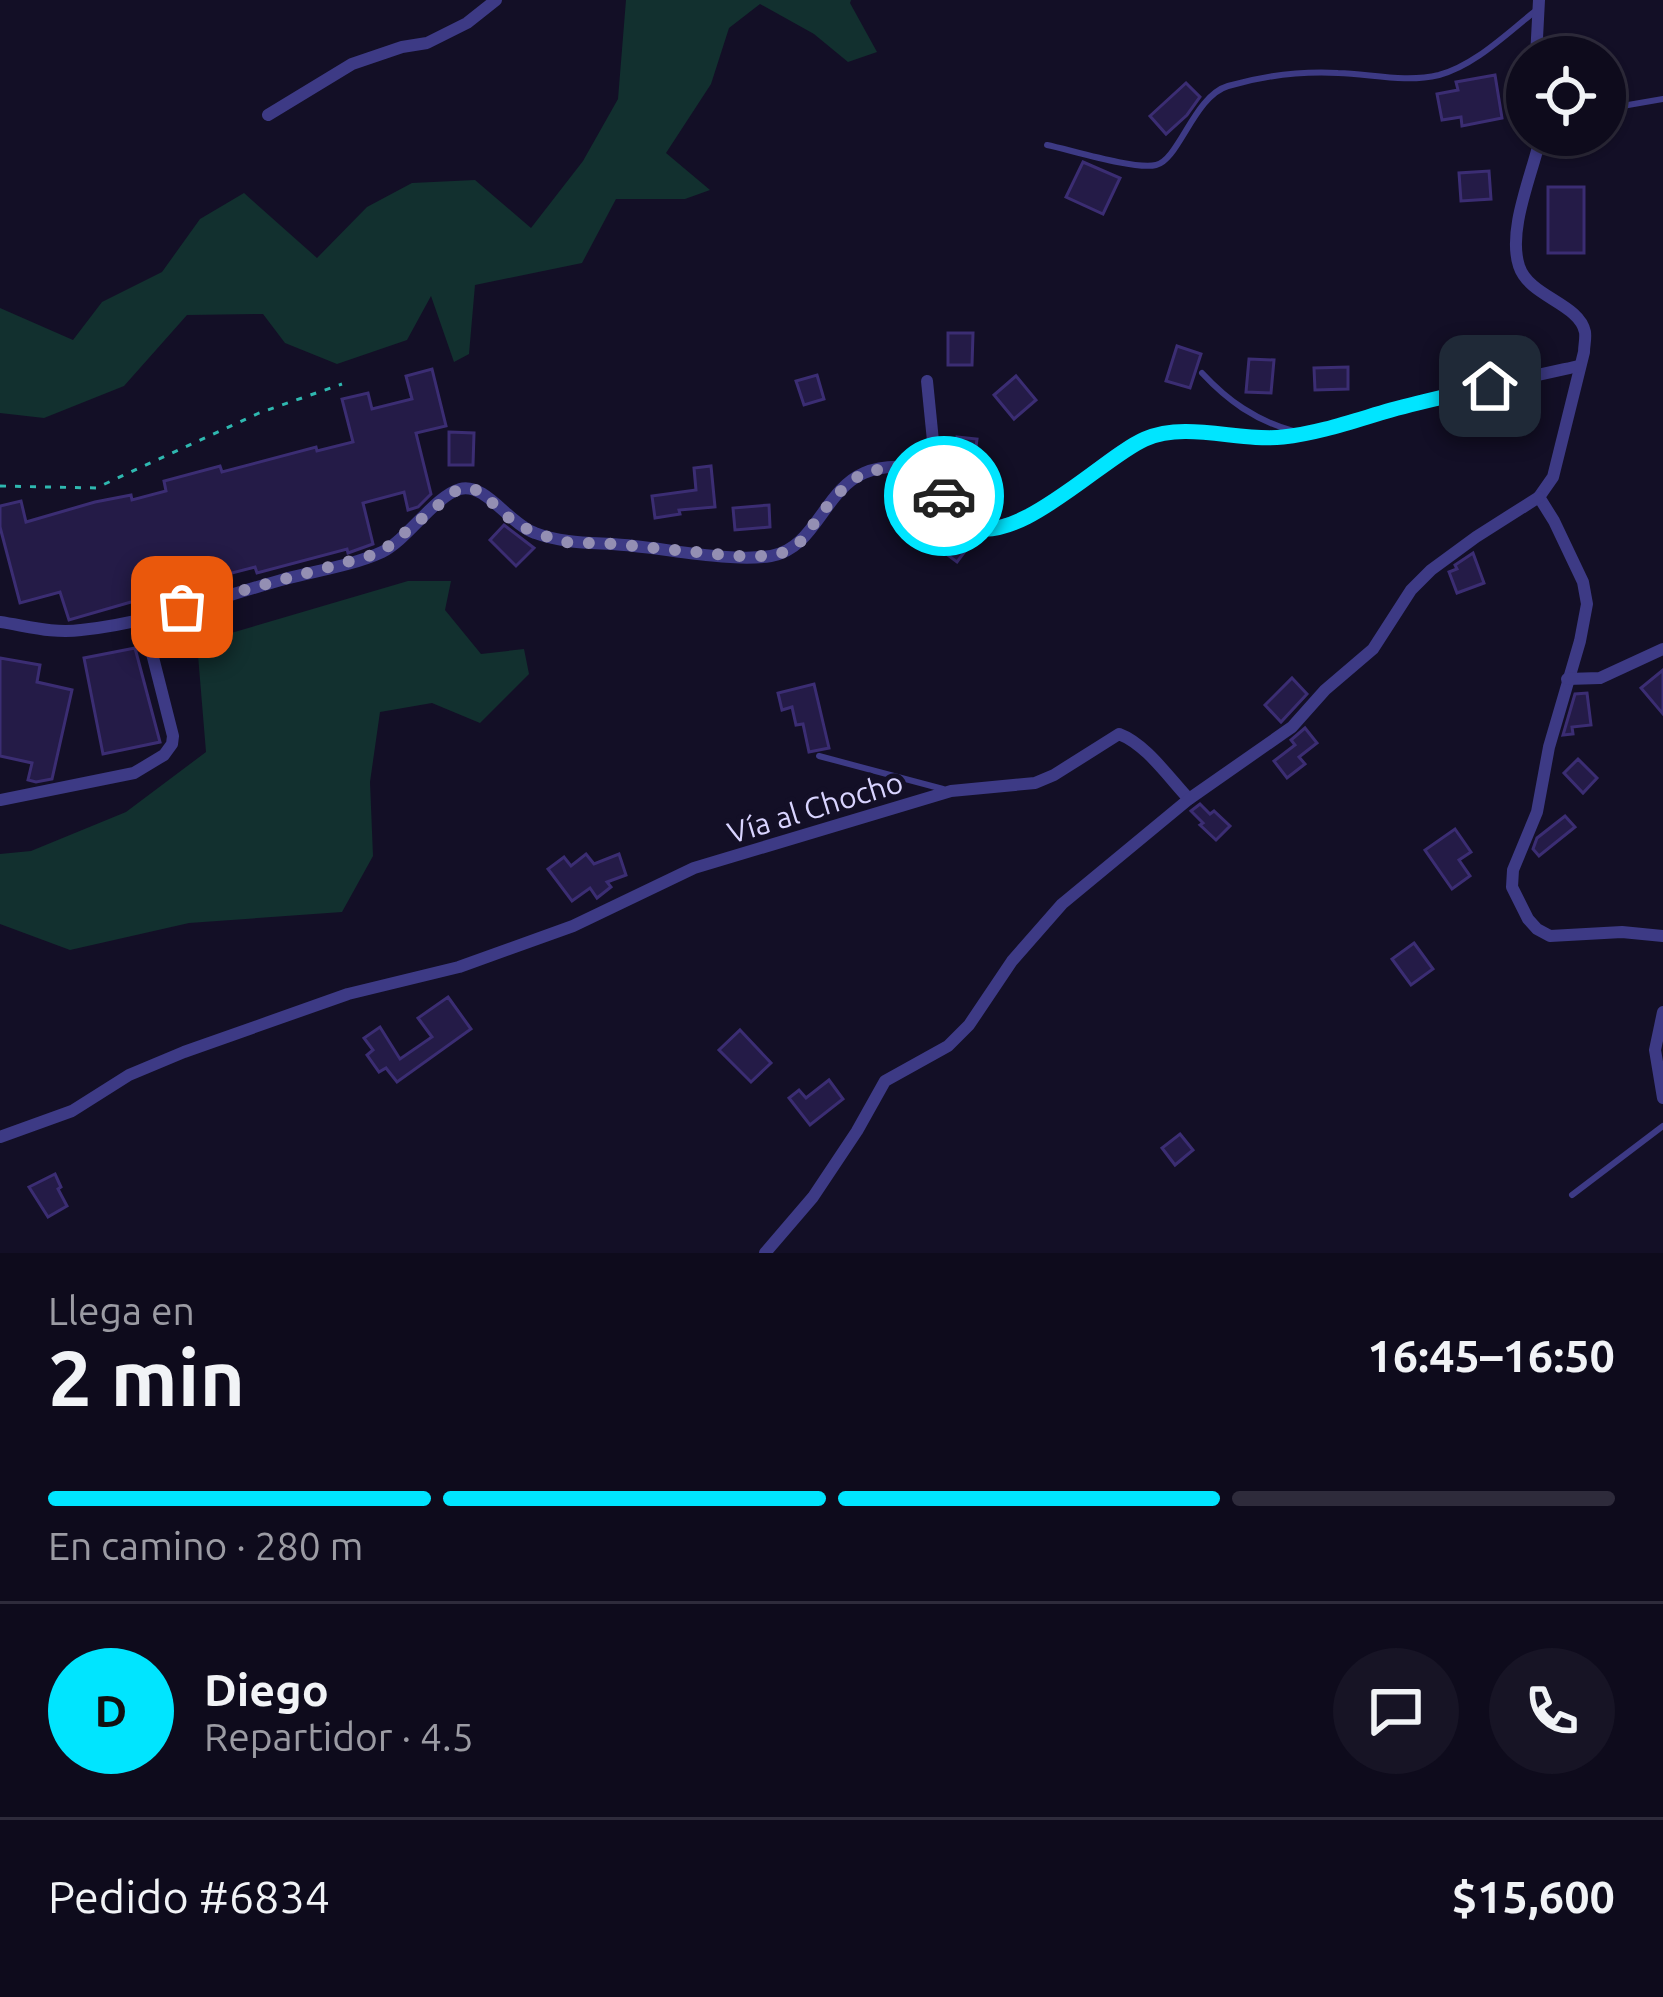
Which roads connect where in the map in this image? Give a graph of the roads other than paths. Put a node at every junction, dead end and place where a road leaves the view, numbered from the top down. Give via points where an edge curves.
1 (496, 0) edge
2 (1539, 4) edge
3 (1537, 36) edge
4 (1663, 99) edge
5 (1626, 105) edge
6 (268, 115) dead end
7 (1047, 145) dead end
8 (1536, 156) edge
9 (1579, 366) junction
10 (1202, 373) dead end
11 (927, 381) dead end
12 (1304, 434) junction
13 (936, 471) junction
14 (1539, 497) junction
15 (143, 618) junction
16 (0, 622) edge
17 (1663, 650) edge
18 (1567, 679) junction
19 (819, 755) dead end
20 (951, 791) junction
21 (1189, 799) junction
22 (0, 800) edge
23 (1663, 936) edge
24 (1663, 1012) edge
25 (1663, 1099) edge
26 (1663, 1126) edge
27 (0, 1137) edge
28 (1572, 1195) dead end
29 (765, 1253) edge

1 - 6 street via 428,43 352,64
2 - 3 street
2 - 7 lane via 1442,74 1264,76 1221,88 1158,165
4 - 5 lane
8 - 9 street via 1515,237 1518,262 1532,286 1585,331
9 - 12 street
9 - 14 street via 1552,477
10 - 12 lane via 1248,413
11 - 13 street
12 - 13 street via 1162,433 1032,515 1000,526 967,525
13 - 15 street via 897,466 862,473 800,542 770,556 561,542 517,525 478,490 458,489 380,553
14 - 18 street via 1587,604
14 - 21 street via 1431,570 1372,650 1292,727
15 - 16 street via 81,631
15 - 22 street via 173,736 164,755 134,773
17 - 18 street via 1600,678
18 - 23 street via 1512,887 1528,919 1550,936
19 - 20 lane
20 - 21 street, Vía al Chocho via 1035,783 1119,734
20 - 27 street, Vía al Chocho via 694,868 573,926 184,1052 128,1075 72,1112
21 - 29 street via 1062,904 948,1046 885,1081 813,1198
24 - 25 street via 1655,1050
26 - 28 lane

